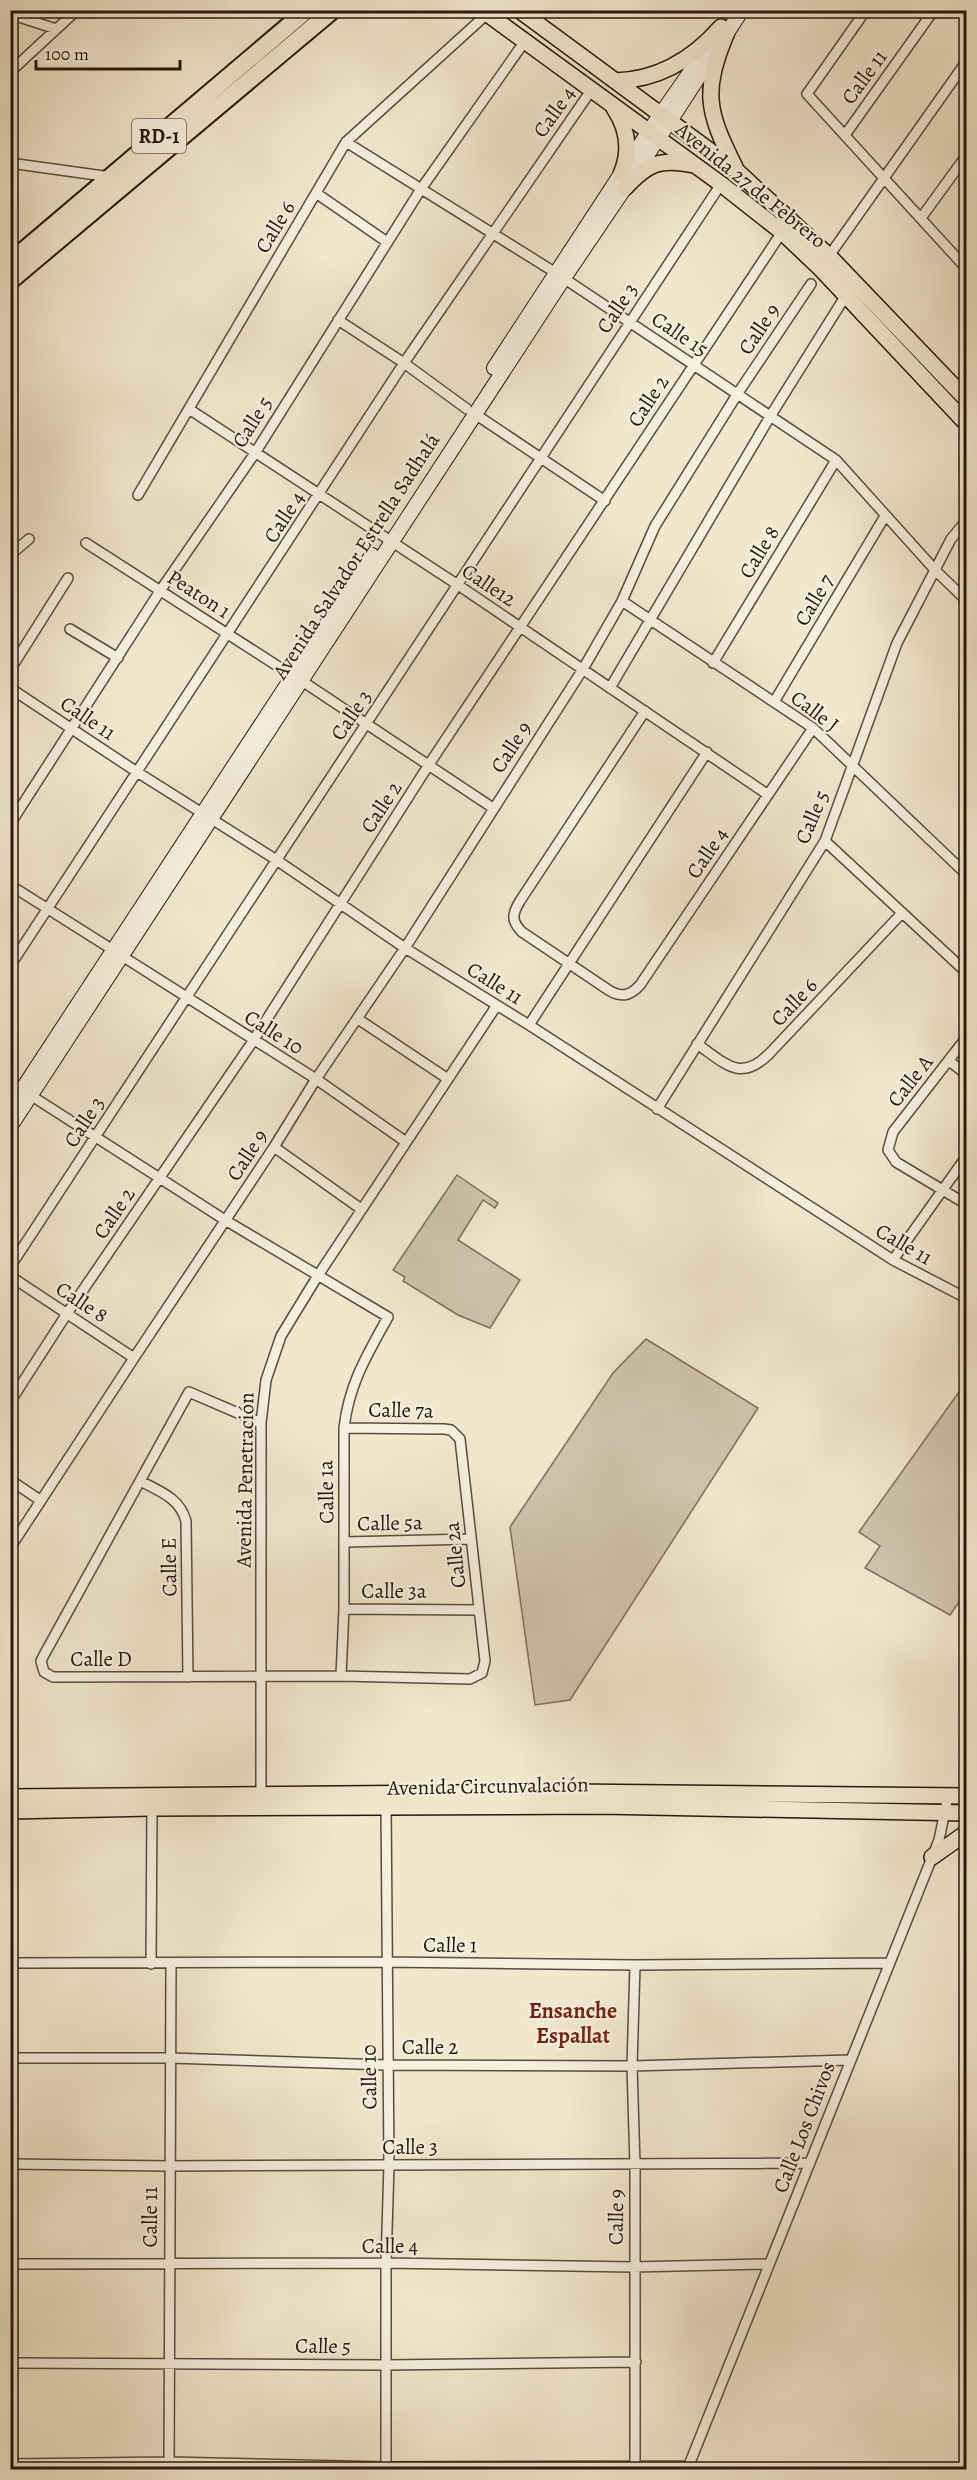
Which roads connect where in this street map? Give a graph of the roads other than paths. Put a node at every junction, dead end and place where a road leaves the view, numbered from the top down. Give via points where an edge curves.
1 (77, 10) edge
2 (307, 10) edge
3 (333, 10) edge
4 (341, 10) edge
5 (519, 10) edge
6 (732, 10) edge
7 (741, 10) edge
8 (866, 10) edge
9 (934, 10) edge
10 (485, 12) edge
11 (10, 15) edge
12 (56, 29) junction
13 (724, 30) junction
14 (525, 41) junction
15 (296, 42) junction
16 (966, 62) edge
17 (10, 72) edge
18 (963, 74) edge
19 (615, 81) junction
20 (592, 89) junction
21 (613, 105) junction
22 (665, 117) junction
23 (654, 135) junction
24 (845, 135) junction
25 (346, 142) junction
26 (966, 156) edge
27 (10, 163) edge
28 (695, 165) junction
29 (736, 170) junction
30 (111, 177) junction
31 (886, 178) junction
32 (623, 181) junction
33 (721, 184) junction
34 (421, 189) junction
35 (316, 193) junction
36 (921, 219) junction
37 (782, 232) junction
38 (491, 233) junction
39 (387, 242) junction
40 (966, 250) edge
41 (829, 256) junction
42 (959, 260) junction
43 (10, 262) edge
44 (966, 268) edge
45 (560, 275) junction
46 (10, 281) edge
47 (811, 284) dead end
48 (850, 289) junction
49 (338, 320) junction
50 (629, 322) junction
51 (404, 363) junction
52 (693, 366) junction
53 (738, 393) junction
54 (966, 399) edge
55 (189, 409) junction
56 (471, 412) junction
57 (771, 415) junction
58 (966, 423) edge
59 (255, 453) junction
60 (540, 457) junction
61 (836, 460) junction
62 (138, 495) dead end
63 (320, 495) junction
64 (605, 501) junction
65 (885, 516) junction
66 (966, 521) edge
67 (29, 539) dead end
68 (387, 540) junction
69 (86, 543) dead end
70 (10, 555) edge
71 (935, 570) junction
72 (68, 578) dead end
73 (458, 585) junction
74 (160, 591) junction
75 (966, 600) edge
76 (622, 601) junction
77 (650, 621) junction
78 (520, 627) junction
79 (70, 629) dead end
80 (228, 634) junction
81 (117, 658) junction
82 (713, 663) junction
83 (583, 669) junction
84 (10, 670) edge
85 (297, 679) junction
86 (10, 688) edge
87 (610, 688) junction
88 (774, 702) junction
89 (645, 711) junction
90 (367, 725) junction
91 (813, 728) junction
92 (73, 729) junction
93 (707, 752) junction
94 (852, 765) junction
95 (428, 766) junction
96 (137, 772) junction
97 (767, 794) junction
98 (493, 808) junction
99 (208, 818) junction
100 (10, 824) edge
101 (825, 841) junction
102 (275, 859) junction
103 (966, 874) edge
104 (10, 885) edge
105 (339, 904) junction
106 (47, 909) junction
107 (902, 913) junction
108 (405, 948) junction
109 (118, 953) junction
110 (569, 964) junction
111 (10, 966) edge
112 (966, 972) edge
113 (185, 998) junction
114 (497, 1005) junction
115 (357, 1019) junction
116 (529, 1025) junction
117 (966, 1038) edge
118 (253, 1041) junction
119 (698, 1044) junction
120 (949, 1061) junction
121 (966, 1074) edge
122 (315, 1078) junction
123 (448, 1079) junction
124 (22, 1089) edge
125 (10, 1108) edge
126 (657, 1109) junction
127 (10, 1127) edge
128 (96, 1136) junction
129 (406, 1142) junction
130 (274, 1147) junction
131 (966, 1157) edge
132 (160, 1177) junction
133 (941, 1190) junction
134 (966, 1204) edge
135 (361, 1209) junction
136 (225, 1220) junction
137 (893, 1260) junction
138 (10, 1267) edge
139 (10, 1276) edge
140 (317, 1277) junction
141 (966, 1298) edge
142 (66, 1315) junction
143 (134, 1358) junction
144 (10, 1402) edge
145 (261, 1423) junction
146 (344, 1428) junction
147 (456, 1434) joint
148 (10, 1480) edge
149 (140, 1481) junction
150 (40, 1500) junction
151 (471, 1539) junction
152 (345, 1542) junction
153 (10, 1548) edge
154 (344, 1609) junction
155 (478, 1610) junction
156 (482, 1673) joint
157 (262, 1676) junction
158 (341, 1676) junction
159 (188, 1677) junction
160 (948, 1796) junction
161 (10, 1797) edge
162 (966, 1797) edge
163 (261, 1800) junction
164 (386, 1800) junction
165 (152, 1801) junction
166 (10, 1810) edge
167 (944, 1812) junction
168 (966, 1813) edge
169 (966, 1833) edge
170 (932, 1857) junction
171 (386, 1962) junction
172 (889, 1963) junction
173 (10, 1964) edge
174 (151, 1964) junction
175 (171, 1964) junction
176 (635, 1965) junction
177 (10, 2058) edge
178 (170, 2058) junction
179 (850, 2060) junction
180 (387, 2065) junction
181 (632, 2066) junction
182 (810, 2163) junction
183 (10, 2164) edge
184 (388, 2165) junction
185 (635, 2165) junction
186 (168, 2166) junction
187 (386, 2263) junction
188 (10, 2264) edge
189 (769, 2264) junction
190 (168, 2265) junction
191 (633, 2266) junction
192 (636, 2362) junction
193 (10, 2363) edge
194 (168, 2363) junction
195 (386, 2365) junction
196 (10, 2464) edge
197 (169, 2466) edge
198 (386, 2468) edge
199 (635, 2468) edge
200 (687, 2468) edge

1 - 12 street
2 - 30 highway, RD-1
3 - 15 highway
4 - 15 highway
5 - 19 main road, Avenida 27 de Febrero
6 - 13 main road, Avenida Salvador Estrella Sadhalá
7 - 13 main road, Avenida Salvador Estrella Sadhalá
8 - 24 street via 807,94
9 - 24 street, Calle 11
10 - 14 main road, Avenida 27 de Febrero
10 - 25 street, Calle 6
11 - 12 street
12 - 17 street
13 - 19 main road via 668,70
13 - 22 main road, Avenida Salvador Estrella Sadhalá
13 - 29 main road via 710,95 716,129
14 - 20 main road, Avenida 27 de Febrero
14 - 34 street, Calle 5
15 - 46 highway, RD-1
16 - 18 street
18 - 31 street
19 - 22 main road, Avenida 27 de Febrero
20 - 21 main road, Avenida 27 de Febrero
20 - 38 street, Calle 4
21 - 23 main road, Avenida 27 de Febrero
21 - 32 main road via 627,139
22 - 23 main road, Avenida Salvador Estrella Sadhalá
22 - 29 main road, Avenida 27 de Febrero
23 - 28 main road, Avenida 27 de Febrero
23 - 32 main road, Avenida Salvador Estrella Sadhalá
24 - 31 street
25 - 34 street, Calle 15
25 - 35 street, Calle 6
26 - 36 street
27 - 30 street
28 - 32 main road via 663,162
28 - 33 main road, Avenida 27 de Febrero
29 - 41 main road, Avenida 27 de Febrero
30 - 43 highway, RD-1
31 - 36 street
31 - 41 street
32 - 45 main road, Avenida Salvador Estrella Sadhalá
33 - 37 main road, Avenida 27 de Febrero
33 - 50 street, Calle 3
34 - 38 street, Calle 15
34 - 39 street, Calle 5
35 - 39 street
35 - 55 street, Calle 6
36 - 42 street
37 - 48 main road, Avenida 27 de Febrero
37 - 52 street, Calle 2
38 - 45 street, Calle 15
38 - 51 street, Calle 4
39 - 49 street, Calle 5
40 - 42 street
41 - 48 main road, Avenida 27 de Febrero
42 - 44 street
45 - 50 street, Calle 15
45 - 56 main road, Avenida Salvador Estrella Sadhalá
47 - 53 street, Calle 9
48 - 54 main road, Avenida 27 de Febrero
48 - 57 street
48 - 58 main road, Avenida 27 de Febrero
49 - 51 street
49 - 59 street, Calle 5
50 - 52 street, Calle 15
50 - 60 street, Calle 3
51 - 56 street
51 - 63 street, Calle 4
52 - 53 street, Calle 15
52 - 64 street, Calle 2
53 - 57 street, Calle 15
53 - 76 street, Calle 9 via 655,526
55 - 59 street, Calle12
55 - 62 street, Calle 6
56 - 60 street
56 - 68 main road, Avenida Salvador Estrella Sadhalá
57 - 61 street, Calle 15
57 - 77 street
59 - 63 street, Calle12
59 - 74 street, Calle 5
60 - 64 street
60 - 73 street, Calle 3
61 - 65 street, Calle 15
61 - 82 street, Calle 8
63 - 68 street, Calle12
63 - 80 street, Calle 4
64 - 78 street, Calle 2
65 - 71 street, Calle 15
65 - 88 street, Calle 7
66 - 71 street, Calle 5 via 951,539
67 - 70 street
68 - 73 street, Calle12
68 - 85 main road, Avenida Salvador Estrella Sadhalá
69 - 74 street, Peaton 1
71 - 75 street, Calle 15
71 - 94 street, Calle 5 via 897,643
72 - 84 street
73 - 78 street, Calle12
73 - 90 street, Calle 3
74 - 80 street, Peaton 1
74 - 81 street, Calle 5
76 - 77 street, Calle J
76 - 83 street, Calle 9
77 - 82 street, Calle J
77 - 87 street
78 - 83 street, Calle12
78 - 95 street, Calle 2
79 - 81 street
80 - 85 street, Peaton 1
80 - 96 street, Calle 4
81 - 92 street, Calle 5
82 - 88 street, Calle J
83 - 87 street, Calle12
83 - 98 street, Calle 9
85 - 90 street, Peaton 1
85 - 99 main road, Avenida Salvador Estrella Sadhalá
86 - 92 street, Calle 11
87 - 89 street, Calle12
88 - 91 street, Calle J
89 - 93 street, Calle12
89 - 110 street via 512,918 522,932
90 - 95 street, Peaton 1
90 - 102 street, Calle 3
91 - 94 street, Calle J
91 - 97 street, Calle 4
92 - 96 street, Calle 11
92 - 100 street, Calle 5
93 - 97 street, Calle12
93 - 110 street
94 - 101 street, Calle 5
94 - 103 street, Calle J
95 - 98 street, Peaton 1
95 - 105 street, Calle 2
96 - 99 street, Calle 11
96 - 106 street, Calle 4
97 - 110 street, Calle 4 via 640,985 629,995 617,995
98 - 108 street, Calle 9
99 - 102 street, Calle 11
99 - 109 main road, Avenida Salvador Estrella Sadhalá
101 - 107 street
101 - 119 street, Calle 5
102 - 105 street, Calle 11
102 - 113 street, Calle 3
104 - 106 street, Calle 10
105 - 108 street, Calle 11
105 - 118 street, Calle 2
106 - 109 street, Calle 10
106 - 111 street, Calle 4
107 - 112 street
107 - 119 street, Calle 6 via 755,1067 734,1068
108 - 114 street, Calle 11
108 - 115 street, Calle 9
109 - 113 street, Calle 10
109 - 124 main road, Avenida Salvador Estrella Sadhalá
110 - 116 street
113 - 118 street, Calle 10
113 - 128 street, Calle 3
114 - 116 street, Calle 11
114 - 123 street, Avenida Penetración
115 - 122 street, Calle 9
115 - 123 street
116 - 126 street, Calle 11
117 - 120 street, Calle A
118 - 122 street, Calle 10
118 - 132 street, Calle 2
119 - 126 street, Calle 5
120 - 121 street
120 - 133 street, Calle A via 893,1132 888,1150 896,1162
122 - 129 street, Calle 10
122 - 130 street, Calle 9
123 - 129 street, Avenida Penetración
124 - 125 main road, Avenida Salvador Estrella Sadhalá
124 - 127 main road, Avenida Salvador Estrella Sadhalá
124 - 128 street
126 - 137 street, Calle 11
128 - 132 street
128 - 138 street, Calle 3
129 - 135 street, Avenida Penetración
130 - 135 street
130 - 136 street, Calle 9
131 - 133 street
132 - 136 street
132 - 142 street, Calle 2
133 - 134 street
133 - 137 street
135 - 140 street, Avenida Penetración
136 - 140 street
136 - 143 street, Calle 9
137 - 141 street, Calle 11
139 - 142 street, Calle 8
140 - 145 street, Avenida Penetración via 281,1336 266,1380
140 - 146 street, Calle 1a via 388,1317 355,1378
142 - 143 street, Calle 8
142 - 144 street, Calle 2
143 - 150 street, Calle 9
145 - 149 street, Calle D via 189,1392
145 - 157 street, Avenida Penetración
146 - 147 street, Calle 7a via 444,1429
146 - 152 street, Calle 1a
147 - 151 street, Calle 2a via 460,1439
148 - 150 street
149 - 159 street, Calle E via 173,1499 184,1512
149 - 159 street, Calle D via 41,1665 44,1672 54,1677
150 - 153 street, Calle 9
151 - 152 street, Calle 5a
151 - 155 street, Calle 2a
152 - 154 street, Calle 1a
154 - 155 street, Calle 3a
154 - 158 street, Calle 1a
155 - 156 street, Calle 2a via 485,1661
156 - 158 street, Calle D via 470,1679
157 - 158 street, Calle D
157 - 159 street, Calle D
157 - 163 street, Avenida Penetración
160 - 162 main road, Avenida Circunvalación
160 - 164 main road, Avenida Circunvalación via 570,1791
160 - 167 street, Calle Los Chivos
161 - 165 main road, Avenida Circunvalación
163 - 164 main road, Avenida Circunvalación
163 - 165 main road, Avenida Circunvalación
164 - 167 main road, Avenida Circunvalación
164 - 171 street, Calle 10
165 - 166 main road, Avenida Circunvalación
165 - 174 street
167 - 168 main road, Avenida Circunvalación
167 - 170 street, Calle Los Chivos
169 - 170 main road
170 - 172 street, Calle Los Chivos
171 - 175 street, Calle 1
171 - 176 street, Calle 1
171 - 180 street, Calle 10
172 - 176 street, Calle 1
172 - 179 street, Calle Los Chivos
173 - 174 street, Calle 1
174 - 175 street, Calle 1
175 - 178 street, Calle 11
176 - 181 street, Calle 9
177 - 178 street, Calle 2
178 - 180 street, Calle 2
178 - 186 street, Calle 11
179 - 181 street, Calle 2
179 - 182 street, Calle Los Chivos
180 - 181 street, Calle 2
180 - 184 street, Calle 10
181 - 185 street, Calle 9
182 - 185 street, Calle 3
182 - 189 street, Calle Los Chivos
183 - 186 street, Calle 3
184 - 185 street, Calle 3
184 - 186 street, Calle 3
184 - 187 street, Calle 10
185 - 191 street, Calle 9
186 - 190 street, Calle 11
187 - 190 street, Calle 4
187 - 191 street, Calle 4
187 - 195 street, Calle 10
188 - 190 street, Calle 4
189 - 191 street, Calle 4
189 - 200 street, Calle Los Chivos
190 - 194 street, Calle 11
191 - 192 street, Calle 9
192 - 195 street, Calle 5
192 - 199 street, Calle 9
193 - 194 street, Calle 5
194 - 195 street, Calle 5
194 - 197 street, Calle 11
195 - 198 street, Calle 10
196 - 197 street
197 - 198 street
198 - 199 street
199 - 200 street

